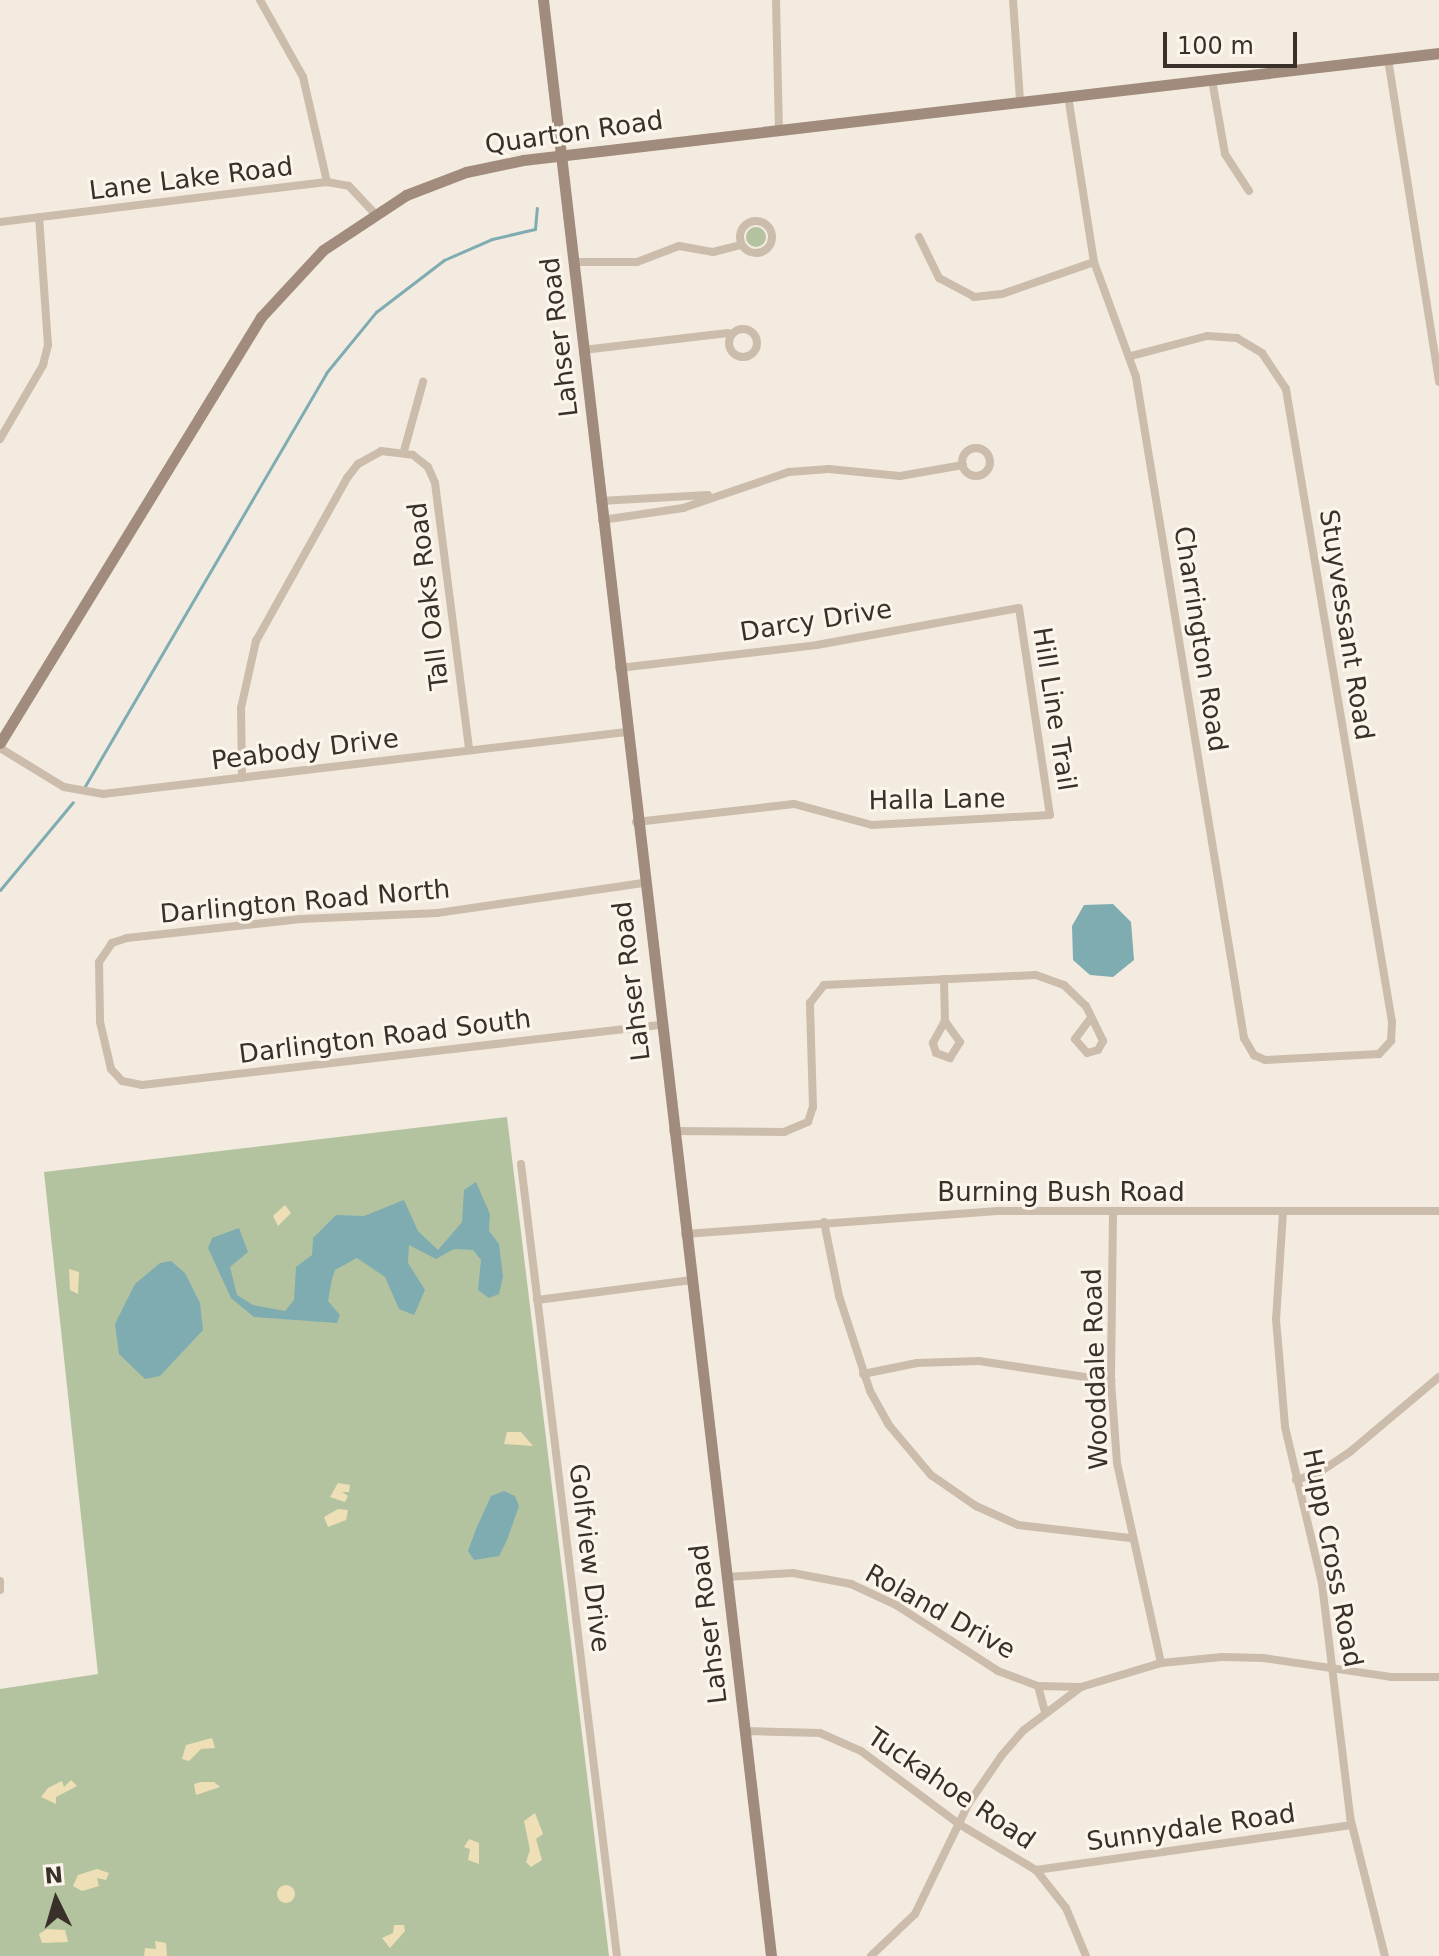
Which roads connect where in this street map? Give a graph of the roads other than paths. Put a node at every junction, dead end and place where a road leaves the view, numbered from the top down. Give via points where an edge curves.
1 (260, 0) edge
2 (543, 0) edge
3 (776, 0) edge
4 (1013, 0) edge
5 (1439, 53) edge
6 (1388, 59) junction
7 (1212, 80) junction
8 (1068, 96) junction
9 (1020, 101) junction
10 (779, 129) junction
11 (561, 155) junction
12 (327, 182) junction
13 (1249, 191) dead end
14 (374, 213) junction
15 (39, 217) junction
16 (0, 222) edge
17 (919, 237) dead end
18 (741, 245) junction
19 (573, 262) junction
20 (1094, 262) junction
21 (728, 333) dead end
22 (583, 350) junction
23 (1131, 356) junction
24 (423, 382) dead end
25 (1439, 382) edge
26 (0, 439) edge
27 (404, 451) junction
28 (963, 465) dead end
29 (713, 494) junction
30 (600, 501) junction
31 (602, 520) junction
32 (1019, 608) joint
33 (619, 668) junction
34 (626, 732) junction
35 (0, 746) edge
36 (469, 750) junction
37 (242, 778) junction
38 (1050, 815) joint
39 (636, 822) junction
40 (643, 883) junction
41 (944, 979) junction
42 (1090, 1019) dead end
43 (945, 1021) dead end
44 (660, 1025) junction
45 (1388, 1046) joint
46 (116, 1076) joint
47 (672, 1131) junction
48 (521, 1164) dead end
49 (1439, 1211) edge
50 (1283, 1212) junction
51 (1113, 1213) junction
52 (824, 1222) junction
53 (684, 1234) junction
54 (690, 1280) junction
55 (537, 1300) junction
56 (863, 1374) junction
57 (1439, 1377) edge
58 (1111, 1381) junction
59 (1296, 1480) junction
60 (1130, 1538) junction
61 (726, 1577) junction
62 (0, 1581) edge
63 (0, 1590) edge
64 (1161, 1663) junction
65 (1335, 1669) junction
66 (1439, 1677) edge
67 (1038, 1686) junction
68 (1081, 1687) junction
69 (1045, 1712) junction
70 (744, 1731) junction
71 (959, 1824) junction
72 (1352, 1825) junction
73 (1036, 1870) junction
74 (617, 1956) edge
75 (771, 1956) edge
76 (871, 1956) edge
77 (1086, 1956) edge
78 (1385, 1956) edge

1 - 12 street via 303,77
2 - 11 street, Lahser Road
3 - 10 street
4 - 9 street
5 - 6 street, Quarton Road
6 - 7 street, Quarton Road
6 - 25 street
7 - 8 street, Quarton Road
7 - 13 street via 1229,165
8 - 9 street, Quarton Road
8 - 20 street, Charrington Road
9 - 10 street, Quarton Road
10 - 11 street, Quarton Road
11 - 14 street, Quarton Road via 466,172
11 - 19 street, Lahser Road
12 - 14 street, Lane Lake Road via 349,186
12 - 15 street, Lane Lake Road
14 - 35 street, Quarton Road via 302,269 261,317
15 - 16 street, Lane Lake Road
15 - 26 street via 48,345 43,365
17 - 20 street via 939,278 974,297 1002,294
18 - 18 street via 751,253 763,252 771,242 770,230 760,222 748,223 740,232
18 - 19 street via 713,252 679,246 637,262
19 - 22 street, Lahser Road
20 - 23 street, Charrington Road
21 - 22 street
22 - 30 street, Lahser Road
23 - 45 street, Stuyvessant Road via 1207,336 1237,338 1262,353 1283,380 1390,1011 1393,1034
23 - 45 street, Charrington Road via 1244,1038 1254,1055 1265,1060 1369,1055
24 - 27 street
27 - 36 street, Tall Oaks Road via 421,460 435,483
27 - 37 street via 381,451 358,464 273,604 244,685
28 - 29 street via 900,476 801,470
29 - 30 street
29 - 31 street via 683,508
30 - 31 street, Lahser Road
31 - 33 street, Lahser Road
32 - 33 street, Darcy Drive via 817,645
32 - 38 street, Hill Line Trail
33 - 34 street, Lahser Road
34 - 36 street, Peabody Drive
34 - 39 street, Lahser Road
35 - 37 street, Peabody Drive via 64,787 92,794
36 - 37 street, Peabody Drive
38 - 39 street, Halla Lane via 872,825 794,804
39 - 40 street, Lahser Road
40 - 44 street, Lahser Road
40 - 46 street, Darlington Road North via 438,913 301,919 119,940 105,949 97,970 103,1047
41 - 42 street via 1046,978 1072,990
41 - 43 street
41 - 47 street via 816,989 810,1003 813,1107 802,1127 770,1133
44 - 46 street, Darlington Road South via 151,1085
44 - 47 street, Lahser Road
47 - 53 street, Lahser Road
48 - 55 street, Golfview Drive
49 - 50 street, Burning Bush Road
50 - 51 street, Burning Bush Road
50 - 59 street, Hupp Cross Road via 1276,1319 1282,1401
51 - 52 street, Burning Bush Road via 1001,1211
51 - 58 street, Wooddale Road
52 - 53 street, Burning Bush Road
52 - 56 street
53 - 54 street, Lahser Road
54 - 55 street
54 - 61 street, Lahser Road
55 - 74 street, Golfview Drive
56 - 58 street via 917,1363 979,1361
56 - 60 street via 906,1447 965,1500 1033,1529
57 - 59 street via 1351,1451 1320,1472
58 - 60 street, Wooddale Road
59 - 65 street, Hupp Cross Road via 1322,1584
60 - 64 street, Wooddale Road
61 - 67 street, Roland Drive via 793,1573 851,1584 896,1605 998,1671
61 - 70 street, Lahser Road
62 - 63 street
64 - 65 street via 1242,1657
64 - 68 street
65 - 66 street
65 - 72 street, Hupp Cross Road
67 - 68 street, Roland Drive
67 - 69 street, Roland Drive
68 - 69 street
69 - 71 street via 987,1774
70 - 71 street, Tuckahoe Road via 794,1730 836,1738 869,1756
70 - 75 street, Lahser Road
71 - 73 street, Tuckahoe Road
71 - 76 street via 915,1914
72 - 73 street, Sunnydale Road
72 - 78 street, Hupp Cross Road
73 - 77 street, Tuckahoe Road via 1066,1908

